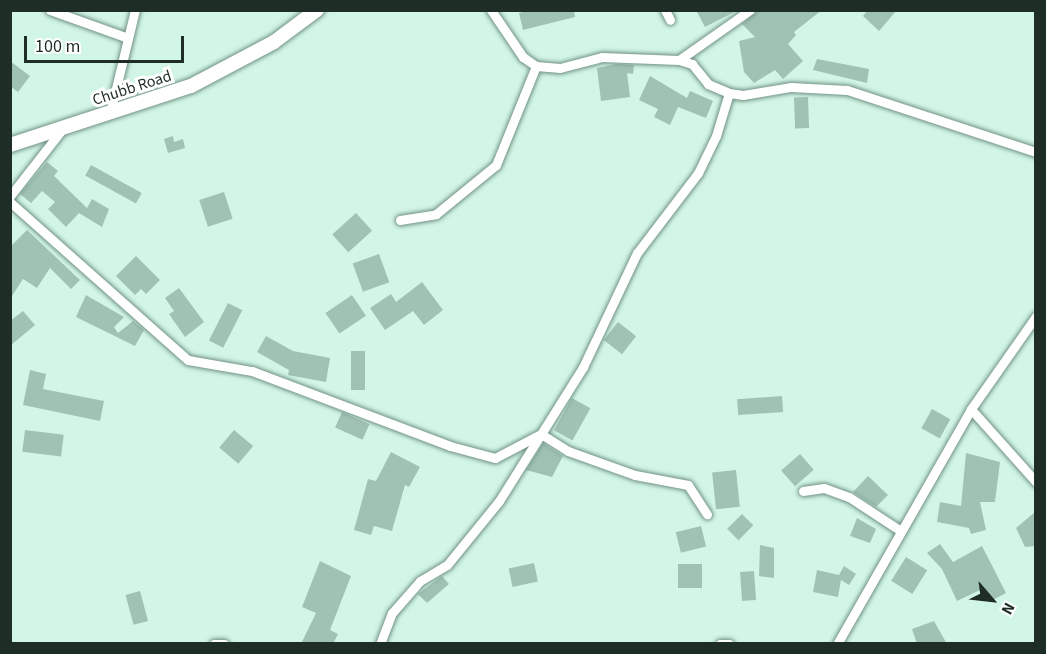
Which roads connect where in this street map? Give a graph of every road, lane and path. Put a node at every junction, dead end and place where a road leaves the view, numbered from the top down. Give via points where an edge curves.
1 (50, 10) edge
2 (135, 10) edge
3 (317, 10) edge
4 (491, 10) edge
5 (665, 10) edge
6 (750, 10) edge
7 (670, 20) dead end
8 (128, 38) junction
9 (679, 60) junction
10 (536, 66) junction
11 (729, 93) junction
12 (110, 113) junction
13 (65, 125) junction
14 (10, 145) edge
15 (1035, 152) edge
16 (10, 196) edge
17 (10, 202) edge
18 (400, 220) dead end
19 (1035, 316) edge
20 (970, 409) junction
21 (541, 434) junction
22 (1035, 482) edge
23 (803, 491) dead end
24 (707, 514) dead end
25 (901, 531) junction
26 (214, 644) edge
27 (224, 644) edge
28 (380, 644) edge
29 (720, 644) edge
30 (729, 644) edge
31 (837, 644) edge

1 - 8 street
2 - 8 street
3 - 12 street, Chubb Road via 220,72
4 - 10 street via 523,57
5 - 7 street
6 - 9 street
8 - 12 street
9 - 10 street via 602,57 560,68
9 - 11 street via 692,64 708,84
10 - 18 street via 496,165 436,214
11 - 15 street via 743,95 791,87 848,90
11 - 21 street via 716,136 698,173 637,253 583,367
12 - 13 street, Chubb Road
13 - 14 street, Chubb Road
13 - 16 street
17 - 21 street via 188,360 252,371 450,446 495,458
19 - 20 street
20 - 22 street
20 - 25 street
21 - 24 street via 568,451 635,475 688,485
21 - 28 street via 499,501 447,565 420,581 392,613
23 - 25 street via 824,488 849,497
25 - 31 street
26 - 27 street
29 - 30 street

